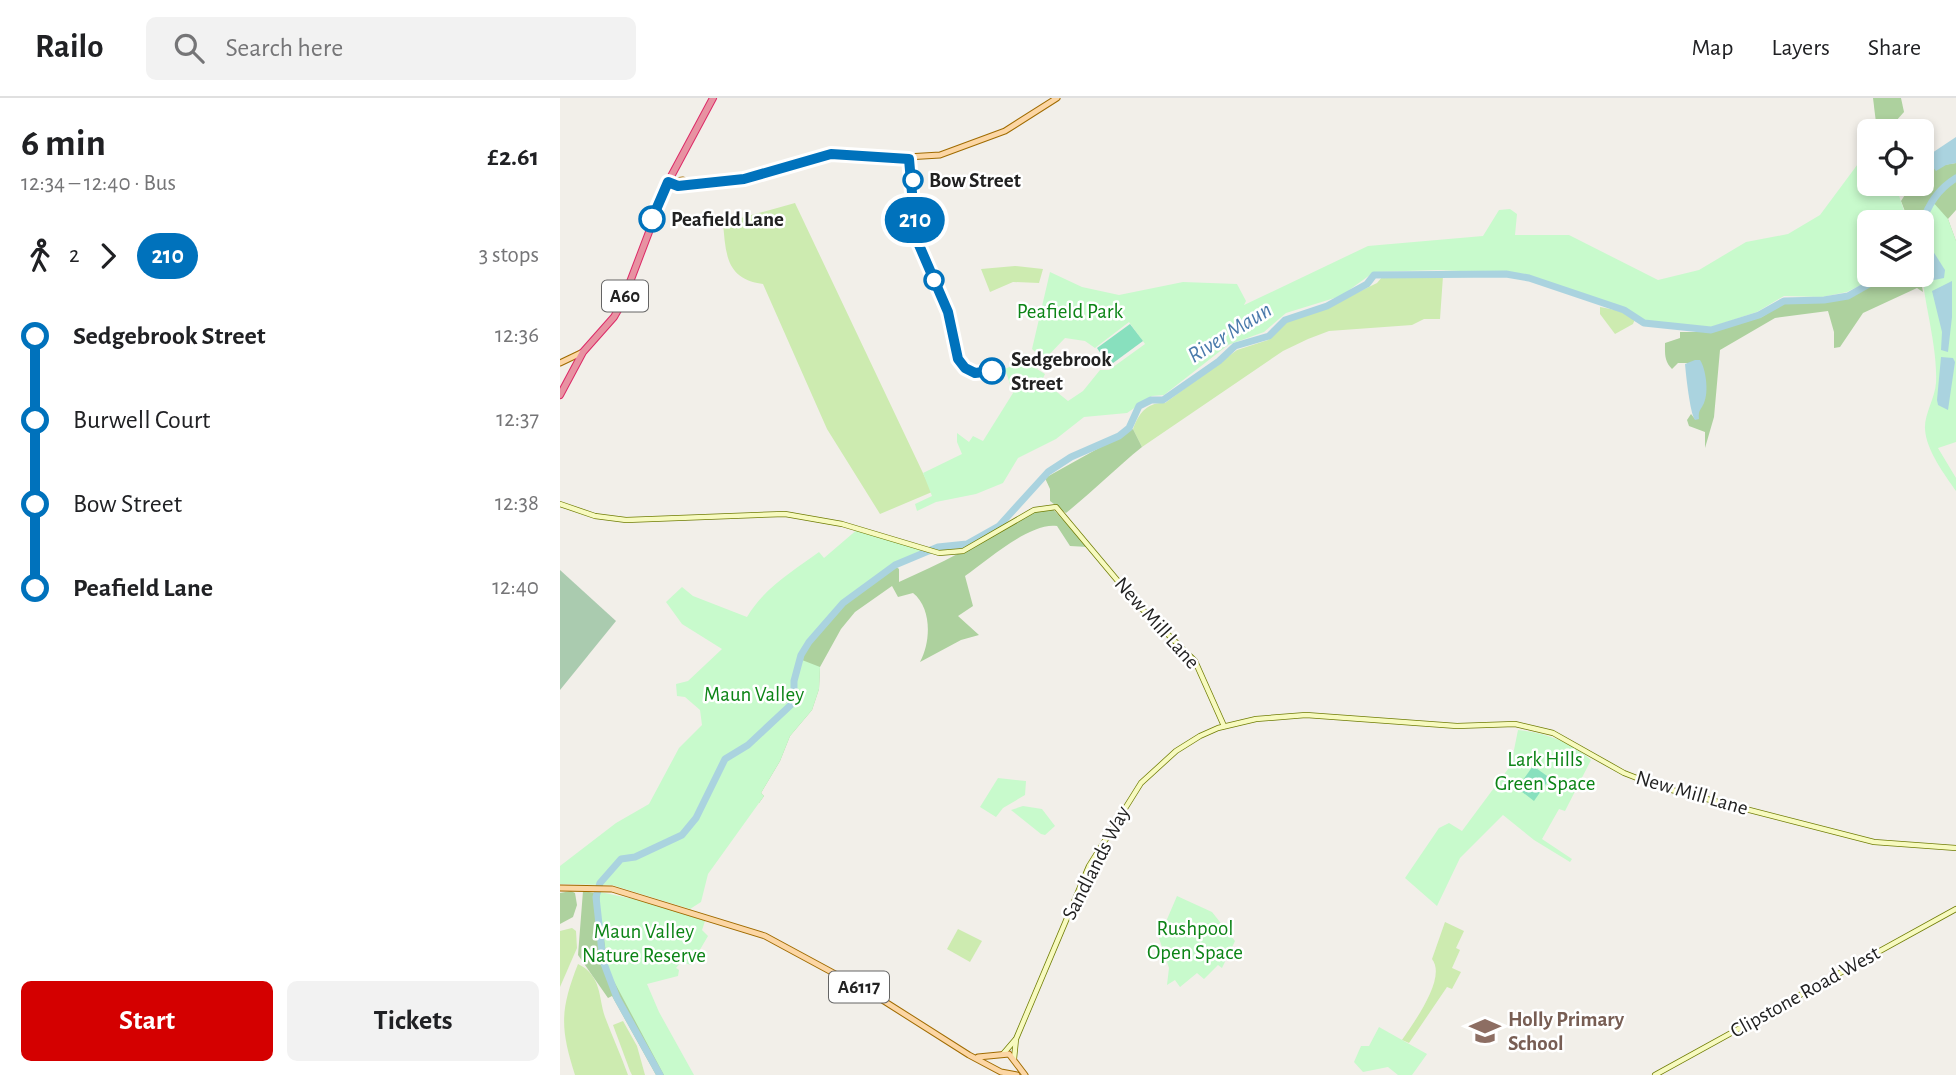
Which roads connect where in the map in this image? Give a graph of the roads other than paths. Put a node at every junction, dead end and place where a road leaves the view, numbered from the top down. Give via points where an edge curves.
1 (712, 98) edge
2 (1057, 98) edge
3 (668, 182) junction
4 (583, 352) junction
5 (560, 363) edge
6 (560, 395) edge
7 (560, 504) edge
8 (1224, 726) junction
9 (1956, 848) edge
10 (560, 888) edge
11 (1956, 909) edge
12 (1016, 1039) junction
13 (1001, 1055) junction
14 (975, 1057) junction
15 (1014, 1061) junction
16 (997, 1069) junction
17 (1008, 1073) junction
18 (1017, 1075) edge
19 (1025, 1075) edge
20 (1655, 1075) edge

1 - 3 highway, A60
2 - 3 main road via 1004,131 940,155 899,159 831,154 744,179 678,186
3 - 4 highway, A60 via 622,303
4 - 5 main road
4 - 6 highway, A60
7 - 8 street, New Mill Lane via 626,520 778,513 842,524 939,553 963,551 1034,510 1056,507 1138,605 1201,669
8 - 9 street, New Mill Lane via 1287,715 1457,726 1516,724 1560,736 1660,787 1874,842
8 - 12 street, Sandlands Way via 1176,751 1140,783 1127,802 1089,866
10 - 14 main road, A6117 via 605,888 765,936
11 - 20 street, Clipstone Road West
12 - 13 street
12 - 15 street
13 - 14 main road
13 - 15 main road
13 - 16 main road via 995,1063
14 - 16 main road, A6117
15 - 17 main road
15 - 19 main road
16 - 17 main road, A6117
17 - 18 main road, A6117

